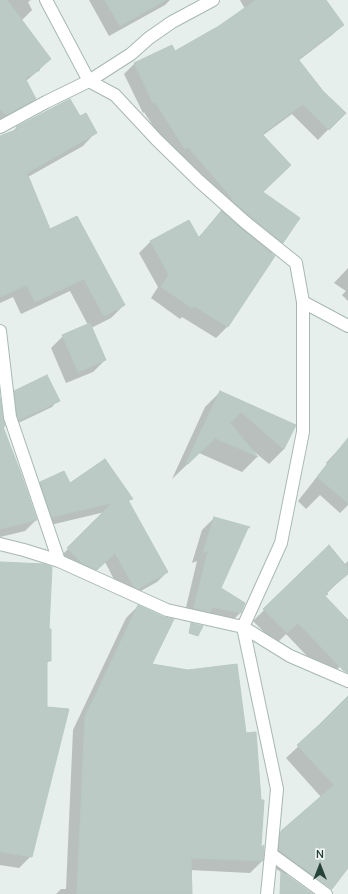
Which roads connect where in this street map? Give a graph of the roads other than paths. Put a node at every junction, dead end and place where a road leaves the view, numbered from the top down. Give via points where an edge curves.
1 (46, 0) edge
2 (213, 0) edge
3 (89, 81) junction
4 (0, 127) edge
5 (303, 302) junction
6 (348, 326) edge
7 (0, 332) edge
8 (0, 544) edge
9 (59, 561) junction
10 (243, 627) junction
11 (348, 681) edge
12 (271, 854) junction
13 (267, 894) edge
14 (326, 894) edge

1 - 3 street
2 - 3 street via 172,22
3 - 4 street
3 - 5 street via 114,95 199,181 296,263
5 - 6 street
5 - 10 street via 303,432 281,543
7 - 9 street via 10,417
8 - 9 street
9 - 10 street via 167,610
10 - 11 street via 290,656
10 - 12 street via 277,789
12 - 13 street
12 - 14 street

